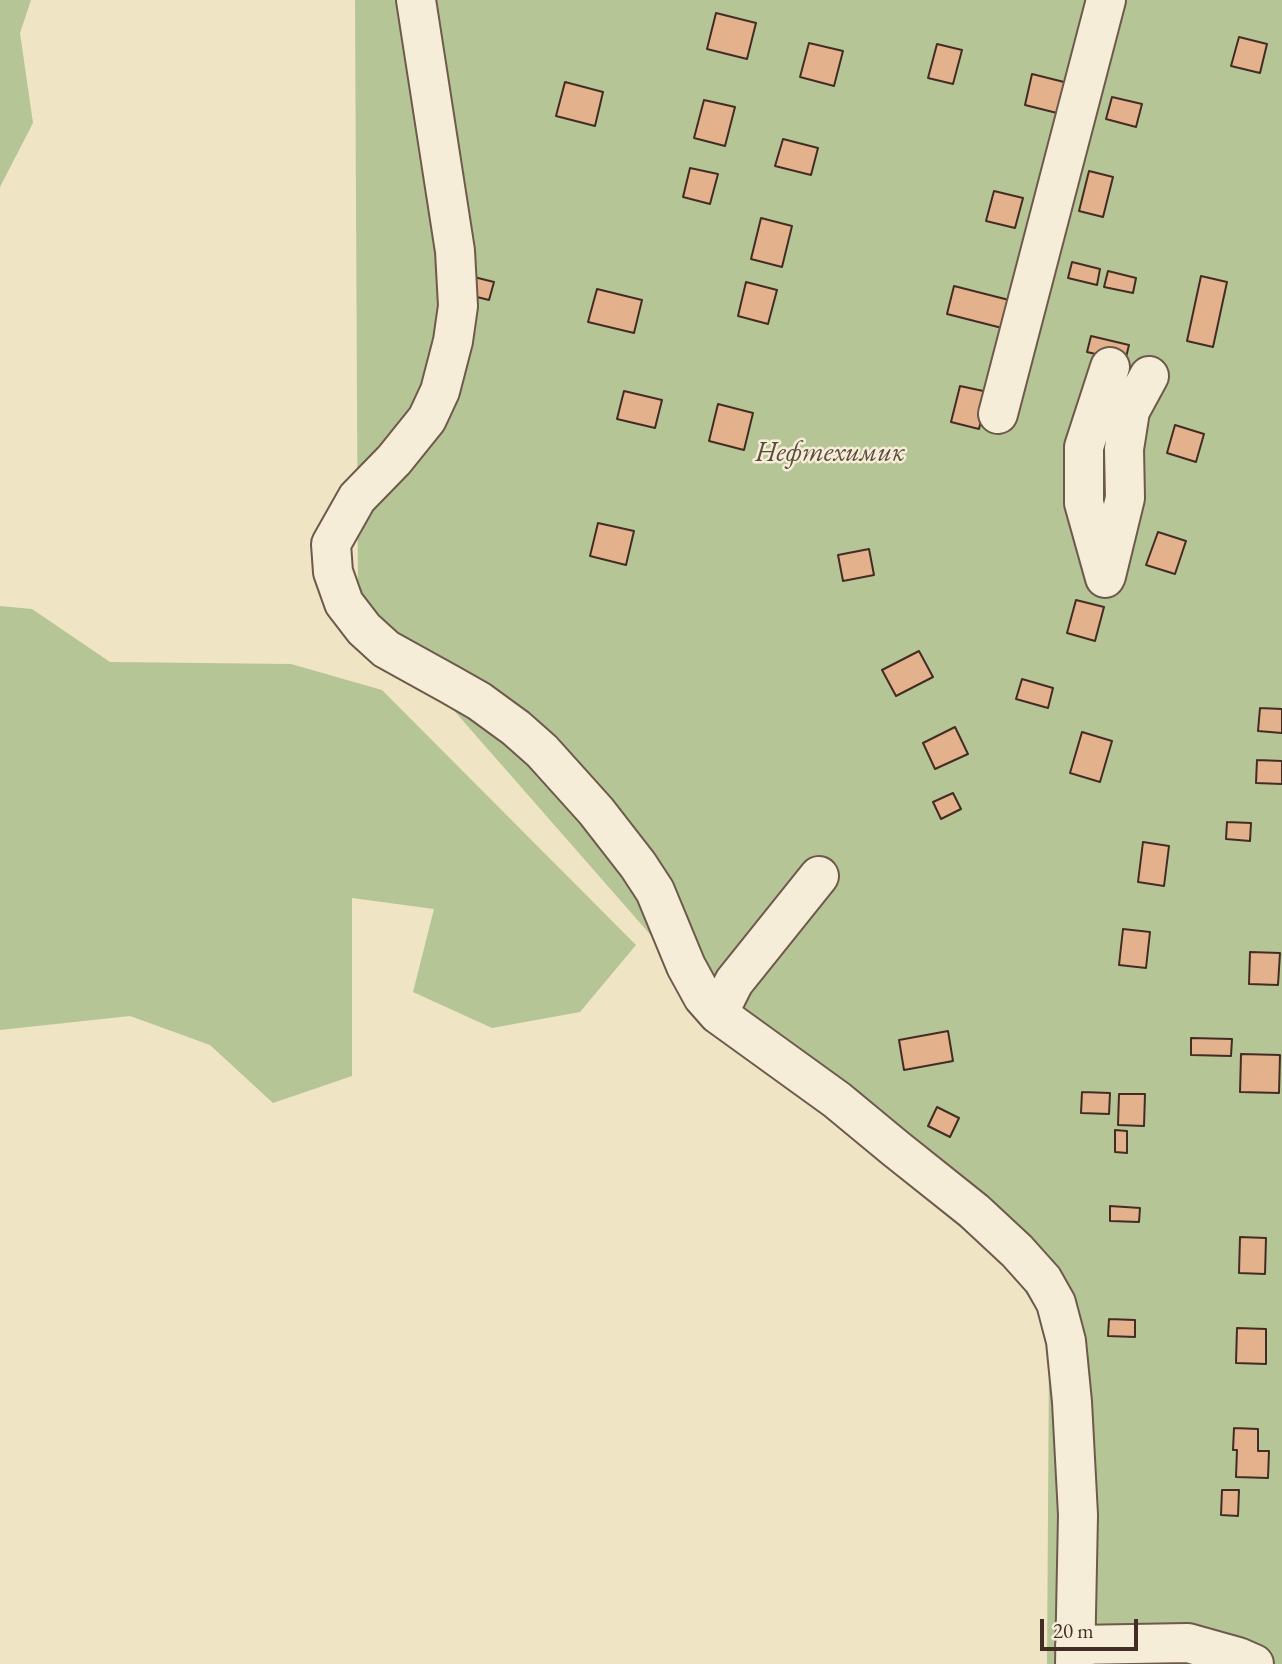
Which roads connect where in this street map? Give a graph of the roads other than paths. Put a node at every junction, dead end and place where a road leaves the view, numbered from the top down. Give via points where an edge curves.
1 (416, 0) edge
2 (1106, 0) edge
3 (1110, 367) dead end
4 (1149, 376) dead end
5 (998, 414) dead end
6 (819, 876) dead end
7 (718, 1014) junction
8 (1075, 1655) edge
9 (1254, 1664) edge

1 - 7 street via 455,251 458,306 453,341 427,419 357,498 331,544 333,572 344,603 386,649 516,728 596,811 655,891 686,966
2 - 5 street
3 - 4 street via 1084,447 1084,503 1105,578 1125,498 1130,411
6 - 7 street via 734,982
7 - 8 street via 837,1100 974,1211 1043,1280 1056,1303 1066,1341 1072,1402 1078,1515
8 - 9 street via 1188,1643

